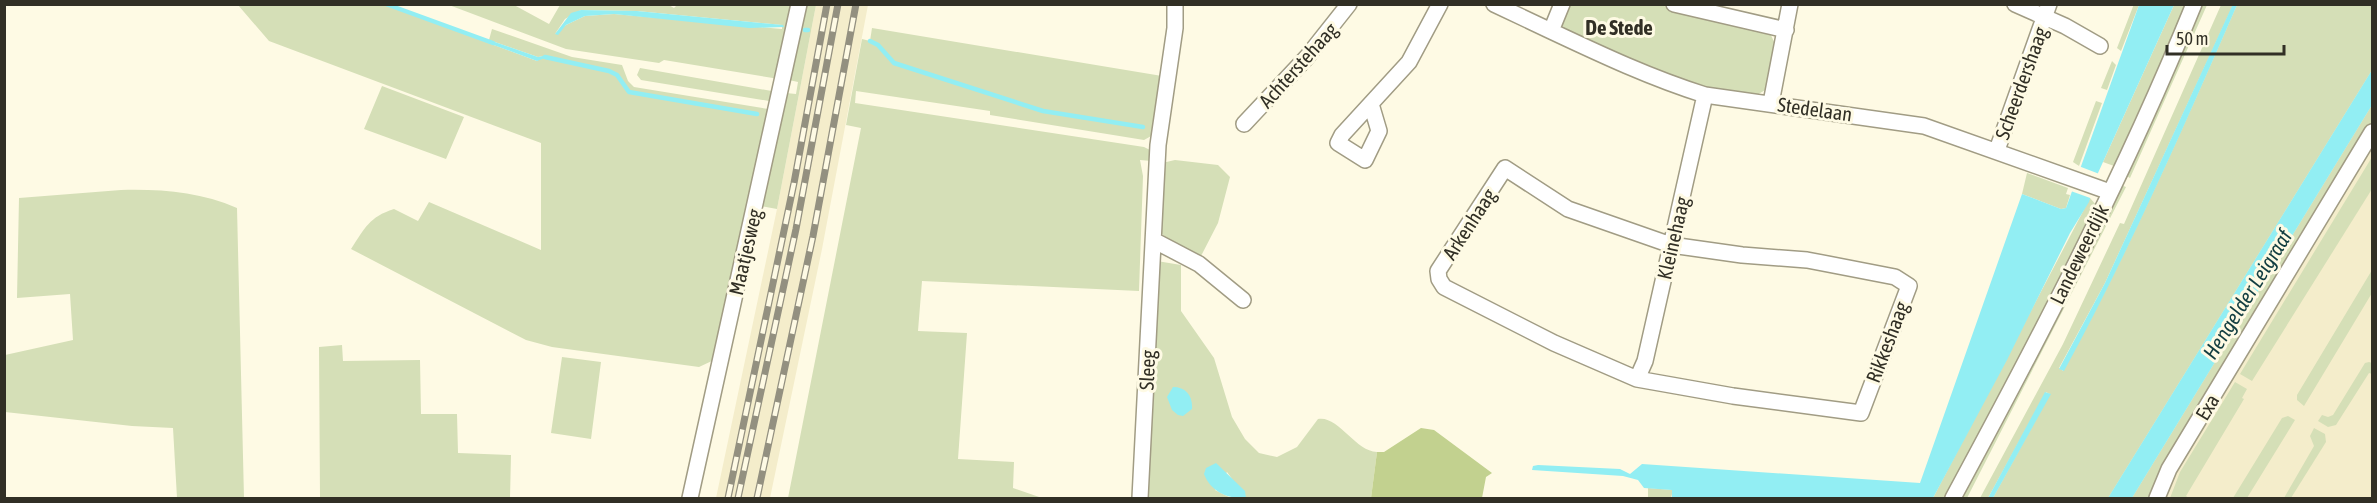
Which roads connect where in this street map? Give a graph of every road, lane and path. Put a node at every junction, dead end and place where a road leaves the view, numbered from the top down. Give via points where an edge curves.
1 (799, 4) edge
2 (1175, 4) edge
3 (1349, 4) edge
4 (1440, 4) edge
5 (1562, 4) edge
6 (1674, 4) edge
7 (1790, 4) edge
8 (2015, 4) edge
9 (2194, 4) edge
10 (1503, 7) edge
11 (2047, 10) edge
12 (1786, 30) junction
13 (1551, 31) junction
14 (2100, 46) dead end
15 (1705, 95) junction
16 (1771, 103) junction
17 (1371, 104) dead end
18 (1244, 124) dead end
19 (2373, 132) edge
20 (1997, 150) junction
21 (2104, 190) junction
22 (1155, 241) junction
23 (1671, 245) junction
24 (1243, 300) dead end
25 (1637, 379) junction
26 (690, 498) edge
27 (1140, 498) edge
28 (1953, 498) edge
29 (2157, 498) edge

1 - 26 street, Maatjesweg
2 - 22 street, Sleeg via 1158,145
3 - 18 street, Achterstehaag via 1307,57
4 - 17 street via 1409,62
5 - 13 street
6 - 12 street
7 - 12 street
8 - 11 street
9 - 21 street, Landeweerdijk
10 - 13 street
11 - 14 street, Scheerdershaag
11 - 20 street, Scheerdershaag
12 - 16 street
13 - 15 street, Stedelaan via 1646,75
15 - 16 street, Stedelaan
15 - 23 street, Kleinehaag
16 - 20 street, Stedelaan via 1924,126
19 - 29 street, Exa via 2169,468
20 - 21 street, Stedelaan
21 - 28 street, Landeweerdijk via 2036,345
22 - 24 street via 1199,264
22 - 27 street, Sleeg
23 - 25 street, Kleinehaag via 1645,361
23 - 25 street, Arkenhaag via 1568,209 1505,168 1438,271 1444,287 1554,343
23 - 25 street, Rikkeshaag via 1807,260 1895,277 1909,286 1860,413

